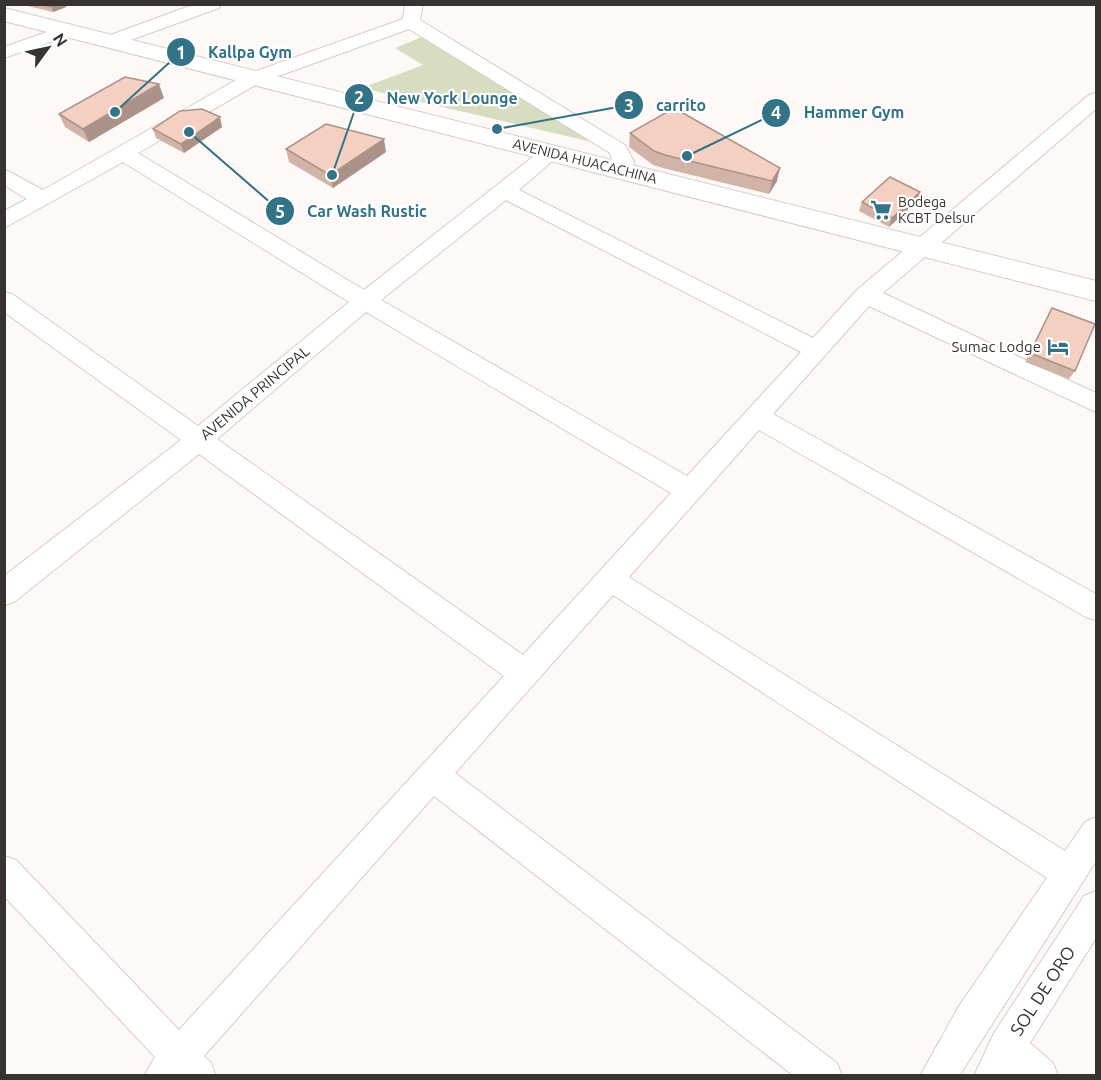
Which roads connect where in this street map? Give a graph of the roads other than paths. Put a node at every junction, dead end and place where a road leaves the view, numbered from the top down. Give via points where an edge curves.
1 (213, 4) edge
2 (412, 13) edge
3 (4, 14) edge
4 (70, 29) junction
5 (111, 41) junction
6 (4, 53) edge
7 (252, 79) junction
8 (1096, 99) edge
9 (551, 152) junction
10 (123, 153) junction
11 (624, 171) junction
12 (4, 176) edge
13 (504, 191) junction
14 (43, 199) junction
15 (4, 221) edge
16 (920, 248) junction
17 (1096, 291) edge
18 (867, 295) junction
19 (4, 300) edge
20 (365, 301) junction
21 (817, 350) junction
22 (1096, 403) edge
23 (757, 417) junction
24 (199, 440) junction
25 (690, 491) junction
26 (610, 579) junction
27 (4, 592) edge
28 (1096, 608) edge
29 (525, 675) junction
30 (433, 776) junction
31 (1096, 833) edge
32 (4, 872) edge
33 (1068, 873) junction
34 (1096, 908) edge
35 (999, 1061) edge
36 (180, 1069) edge
37 (824, 1076) edge
38 (938, 1076) edge
39 (1040, 1076) edge

1 - 5 street
2 - 7 street
2 - 11 street via 618,149
3 - 4 main road, AVENIDA HUACACHINA
4 - 5 main road, AVENIDA HUACACHINA
4 - 6 street
5 - 7 main road, AVENIDA HUACACHINA
7 - 9 main road, AVENIDA HUACACHINA
7 - 10 street
8 - 16 street
9 - 11 main road, AVENIDA HUACACHINA
9 - 13 street, AVENIDA PRINCIPAL
10 - 14 street
10 - 20 street
11 - 16 main road, AVENIDA HUACACHINA
12 - 14 street
13 - 20 street, AVENIDA PRINCIPAL
13 - 21 street
14 - 15 street
16 - 17 main road, AVENIDA HUACACHINA
16 - 18 street
18 - 21 street
18 - 22 street
19 - 24 street
20 - 24 street, AVENIDA PRINCIPAL
20 - 25 street
21 - 23 street
23 - 25 street
23 - 28 street
24 - 27 street, AVENIDA PRINCIPAL
24 - 29 street
25 - 26 street
26 - 29 street
26 - 33 street
29 - 30 street
30 - 36 street
30 - 37 street
31 - 33 street
32 - 36 street
33 - 38 street
34 - 35 street, SOL DE ORO
35 - 39 street

